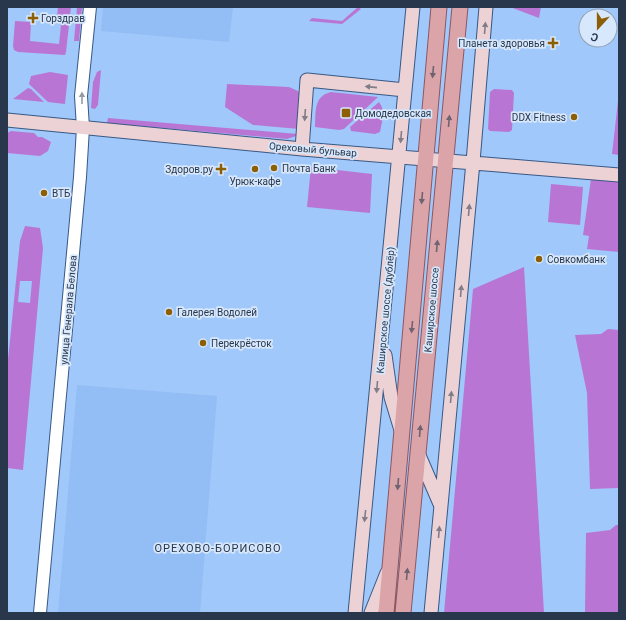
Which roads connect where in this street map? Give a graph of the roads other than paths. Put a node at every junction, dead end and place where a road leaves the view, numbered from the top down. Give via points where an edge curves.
1 (90, 7) edge
2 (413, 7) edge
3 (439, 7) edge
4 (460, 7) edge
5 (486, 7) edge
6 (405, 90) junction
7 (7, 120) edge
8 (82, 128) junction
9 (302, 149) junction
10 (400, 156) junction
11 (426, 159) junction
12 (445, 160) junction
13 (473, 162) junction
14 (619, 175) edge
15 (382, 334) junction
16 (402, 435) junction
17 (418, 453) junction
18 (441, 506) junction
19 (390, 564) junction
20 (40, 613) edge
21 (355, 613) edge
22 (371, 613) edge
23 (386, 613) edge
24 (403, 613) edge
25 (431, 613) edge

8 -> 1 street, улица Генерала Белова via 81,96
2 - 6 main road, Каширское шоссе (дублёр)
3 -> 11 main road, Каширское шоссе
12 -> 4 main road, Каширское шоссе
13 -> 5 main road
6 -> 9 main road via 307,80
6 -> 10 main road, Каширское шоссе (дублёр)
7 - 8 main road, Ореховый бульвар
8 - 9 main road, Ореховый бульвар
8 - 20 street, улица Генерала Белова via 80,177
9 - 10 main road, Ореховый бульвар
10 - 11 main road, Ореховый бульвар
10 - 15 main road, Каширское шоссе (дублёр)
11 - 12 main road, Ореховый бульвар
11 -> 16 main road, Каширское шоссе
12 - 13 main road, Ореховый бульвар
17 -> 12 main road, Каширское шоссе
13 - 14 main road, Ореховый бульвар
18 -> 13 main road
15 - 16 main road via 391,397
15 -> 21 main road, Каширское шоссе (дублёр)
16 -> 19 main road, Каширское шоссе
17 - 18 main road
24 -> 17 main road, Каширское шоссе
25 -> 18 main road
19 - 22 main road
19 - 23 main road, Каширское шоссе

